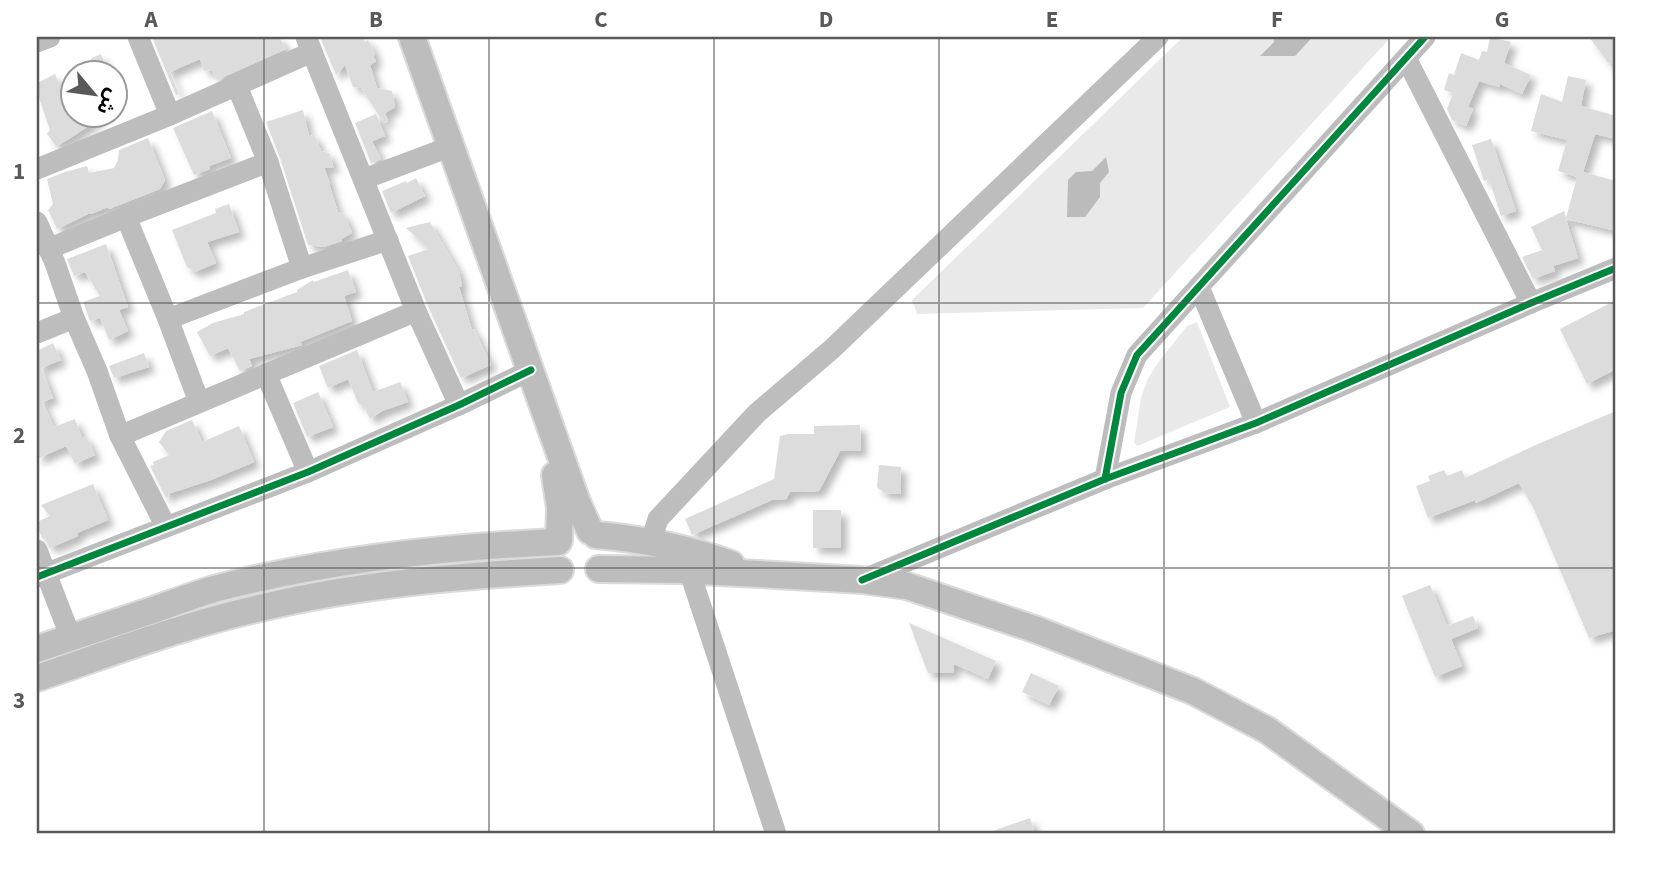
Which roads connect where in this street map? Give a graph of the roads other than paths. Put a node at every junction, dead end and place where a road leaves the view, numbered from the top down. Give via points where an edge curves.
1 (50, 37) edge
2 (138, 37) edge
3 (412, 37) edge
4 (1158, 37) edge
5 (1426, 37) edge
6 (37, 42) edge
7 (309, 44) edge
8 (1406, 58) junction
9 (237, 86) junction
10 (170, 115) junction
11 (452, 146) junction
12 (268, 162) junction
13 (37, 169) edge
14 (364, 179) junction
15 (126, 217) junction
16 (37, 222) edge
17 (388, 240) junction
18 (48, 249) junction
19 (302, 268) junction
20 (1616, 268) edge
21 (1199, 287) junction
22 (1531, 303) junction
23 (416, 311) junction
24 (74, 318) junction
25 (168, 319) junction
26 (37, 332) edge
27 (531, 370) junction
28 (266, 374) junction
29 (199, 402) junction
30 (543, 404) junction
31 (459, 405) junction
32 (1256, 423) junction
33 (120, 436) junction
34 (308, 472) junction
35 (1105, 479) junction
36 (166, 527) junction
37 (593, 533) junction
38 (558, 541) junction
39 (651, 542) junction
40 (37, 550) edge
41 (599, 569) junction
42 (560, 570) junction
43 (689, 570) junction
44 (760, 574) junction
45 (41, 575) edge
46 (862, 580) junction
47 (71, 638) junction
48 (37, 649) edge
49 (37, 678) edge
50 (776, 834) edge
51 (1411, 834) edge

1 - 6 street
2 - 10 street
3 - 11 main road
4 - 39 street via 832,349 757,413 658,519
5 - 8 street
7 - 9 street
7 - 14 street
8 - 21 street
8 - 22 street
9 - 10 street
9 - 12 street
10 - 13 street
11 - 14 street
11 - 27 main road
12 - 15 street
12 - 19 street
14 - 17 street
15 - 18 street
15 - 25 street
16 - 18 street
17 - 19 street
17 - 23 street
18 - 24 street
19 - 25 street
20 - 22 street
21 - 32 street
21 - 35 street via 1137,355 1121,393
22 - 32 street
23 - 28 street
23 - 31 street
24 - 26 street
24 - 33 street
25 - 29 street
27 - 30 main road
27 - 31 street
28 - 29 street
28 - 34 street
29 - 33 street
30 - 37 main road via 577,502
30 - 38 main road via 560,508
31 - 34 street
32 - 35 street
33 - 36 street
34 - 36 street
35 - 46 street
36 - 45 street
37 - 38 main road via 575,529
37 - 39 main road
37 - 41 main road via 604,548
38 - 42 main road via 555,556
38 - 47 main road via 407,554 292,572 211,590
39 - 44 main road via 691,550
40 - 45 street
41 - 42 main road via 580,579
41 - 43 main road
42 - 49 main road via 391,583 299,599 219,618
43 - 44 main road
43 - 50 street
44 - 46 main road
45 - 47 street
46 - 51 main road via 920,590 1193,691 1267,730
47 - 48 main road

